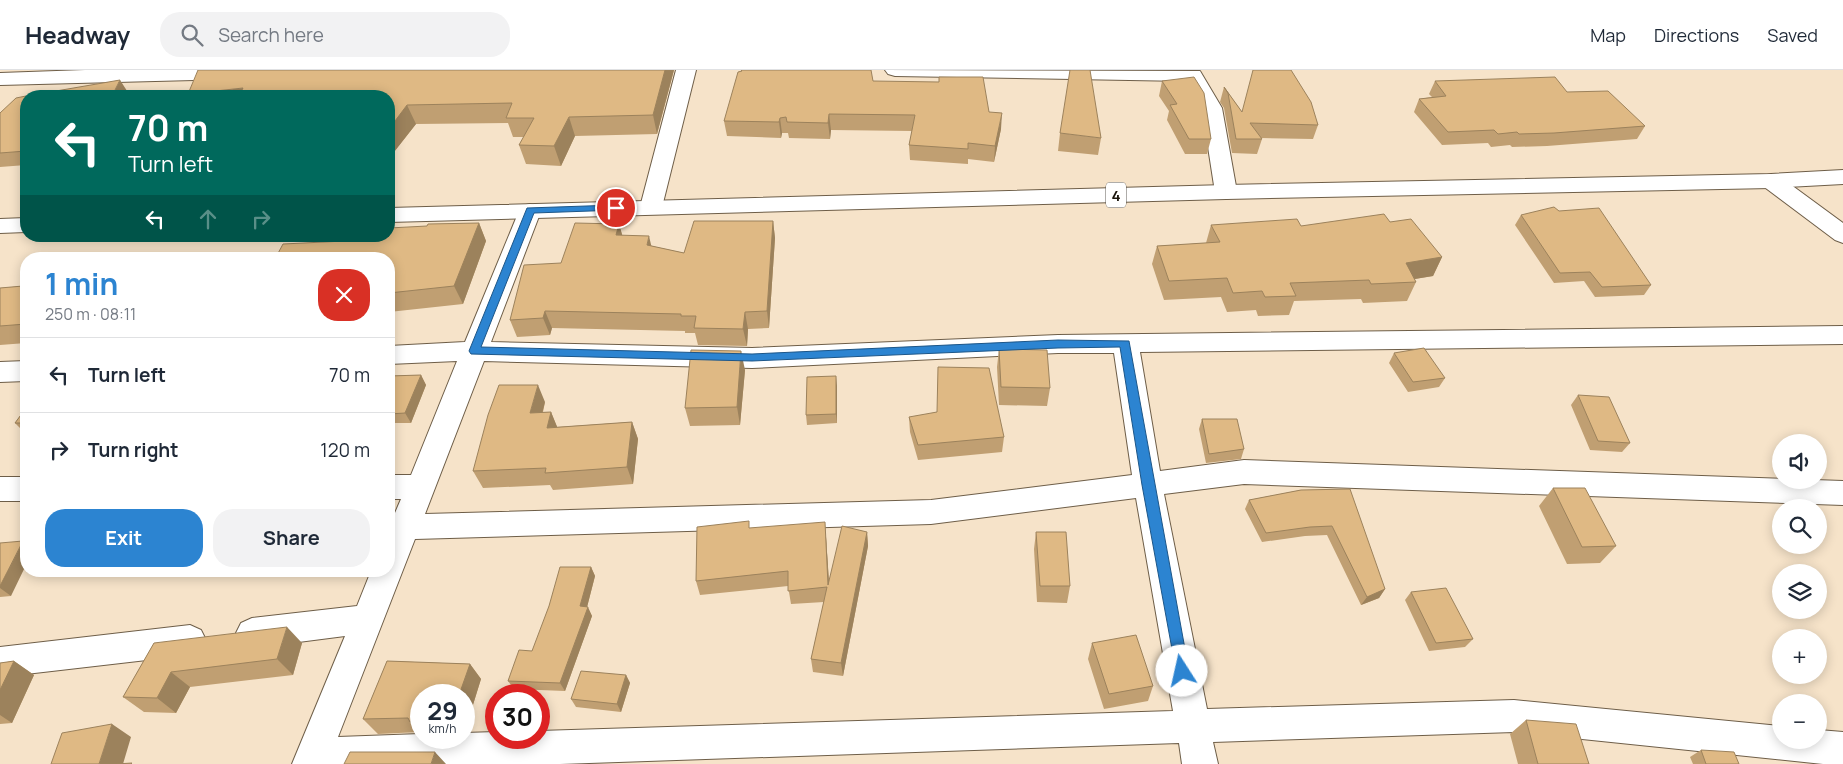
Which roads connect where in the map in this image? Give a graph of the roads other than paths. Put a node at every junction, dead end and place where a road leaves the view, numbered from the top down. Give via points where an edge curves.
1 (686, 70) edge
2 (895, 70) edge
3 (249, 73) edge
4 (1190, 73) edge
5 (0, 80) edge
6 (1843, 177) edge
7 (1770, 180) junction
8 (1226, 192) junction
9 (651, 207) junction
10 (530, 210) junction
11 (395, 215) edge
12 (20, 225) edge
13 (0, 226) edge
14 (1843, 235) edge
15 (1843, 335) edge
16 (1125, 343) junction
17 (474, 351) junction
18 (395, 355) edge
19 (20, 371) edge
20 (0, 372) edge
21 (1148, 485) junction
22 (395, 487) edge
23 (420, 487) junction
24 (0, 489) edge
25 (20, 489) edge
26 (1843, 493) edge
27 (404, 527) junction
28 (395, 550) edge
29 (385, 577) edge
30 (368, 619) junction
31 (0, 662) edge
32 (1843, 749) edge
33 (312, 760) edge
34 (1200, 764) edge

1 - 9 main road
2 - 4 main road
3 - 5 main road
4 - 8 main road via 1212,108
6 - 7 main road, 4
7 - 8 main road, 4
7 - 14 main road
8 - 9 main road, 4
9 - 10 main road, 4
10 - 11 main road, 4
10 - 17 main road
12 - 13 main road
15 - 16 main road
16 - 17 main road via 752,358
16 - 21 main road
17 - 18 main road
17 - 23 main road
19 - 20 main road
21 - 26 main road via 1244,472
21 - 27 main road via 931,512
21 - 34 main road
22 - 23 main road
23 - 27 main road
24 - 25 main road
27 - 28 main road
29 - 30 main road
30 - 31 main road
30 - 33 main road
32 - 33 main road via 1514,716

